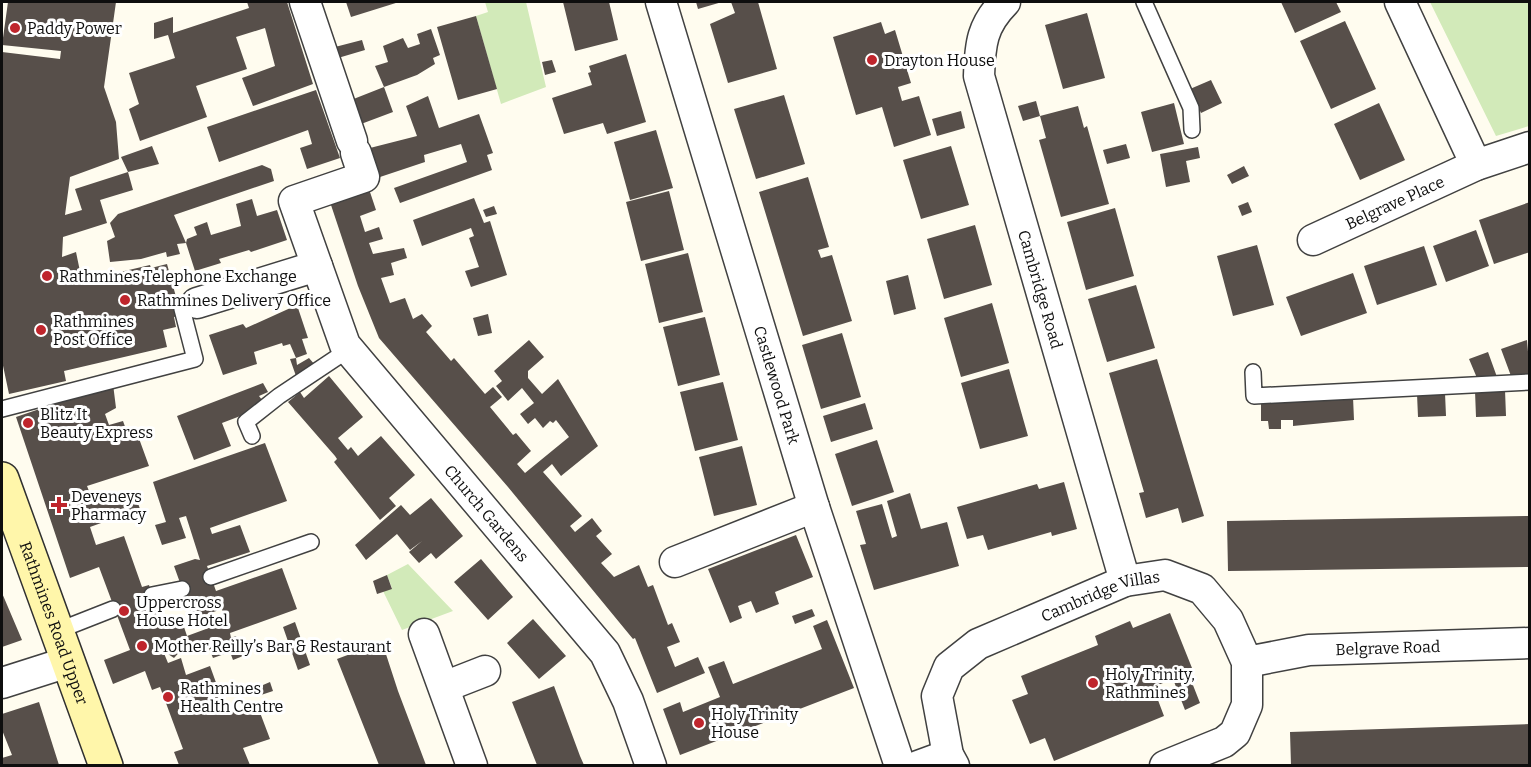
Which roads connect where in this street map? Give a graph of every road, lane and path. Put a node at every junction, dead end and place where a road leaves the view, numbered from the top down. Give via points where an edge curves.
1 (305, 2) edge
2 (661, 2) edge
3 (1005, 2) edge
4 (1144, 2) edge
5 (1400, 2) edge
6 (1192, 130) dead end
7 (1530, 147) edge
8 (1476, 165) junction
9 (1313, 240) dead end
10 (317, 266) junction
11 (197, 303) joint
12 (348, 350) junction
13 (1253, 372) dead end
14 (1530, 382) edge
15 (2, 409) edge
16 (252, 436) dead end
17 (2, 479) edge
18 (814, 507) junction
19 (311, 543) dead end
20 (675, 562) dead end
21 (211, 578) dead end
22 (1125, 581) junction
23 (182, 589) dead end
24 (152, 596) dead end
25 (113, 609) dead end
26 (57, 631) junction
27 (424, 634) dead end
28 (1530, 643) edge
29 (68, 662) junction
30 (1247, 662) junction
31 (485, 671) dead end
32 (2, 683) edge
33 (444, 687) junction
34 (951, 760) edge
35 (106, 765) edge
36 (472, 765) edge
37 (651, 765) edge
38 (900, 765) edge
39 (918, 765) edge
40 (1165, 765) edge

1 - 10 street, Church Gardens via 364,177 294,201
2 - 18 street, Castlewood Park
3 - 22 street, Cambridge Road via 990,16 980,45 979,76
4 - 6 lane via 1191,108
5 - 8 street
7 - 8 street, Belgrave Place
8 - 9 street, Belgrave Place
10 - 11 street
10 - 12 street, Church Gardens
11 - 15 lane via 182,309 195,359
12 - 16 lane via 246,422
12 - 37 street, Church Gardens via 605,653 628,701
13 - 14 lane via 1254,396
17 - 26 main road, Rathmines Road Upper
18 - 20 street
18 - 38 street, Castlewood Park
19 - 21 lane
22 - 30 street, Cambridge Villas via 1165,575 1202,589 1228,620
22 - 34 street, Cambridge Villas via 978,644 949,667 937,696
23 - 24 lane
25 - 26 lane
26 - 29 main road, Rathmines Road Upper
27 - 33 street
28 - 30 street, Belgrave Road via 1309,650
29 - 32 street
29 - 35 main road, Rathmines Road Upper
30 - 40 street, Cambridge Villas via 1246,705 1235,733 1224,742
31 - 33 street
33 - 36 street
34 - 39 street

